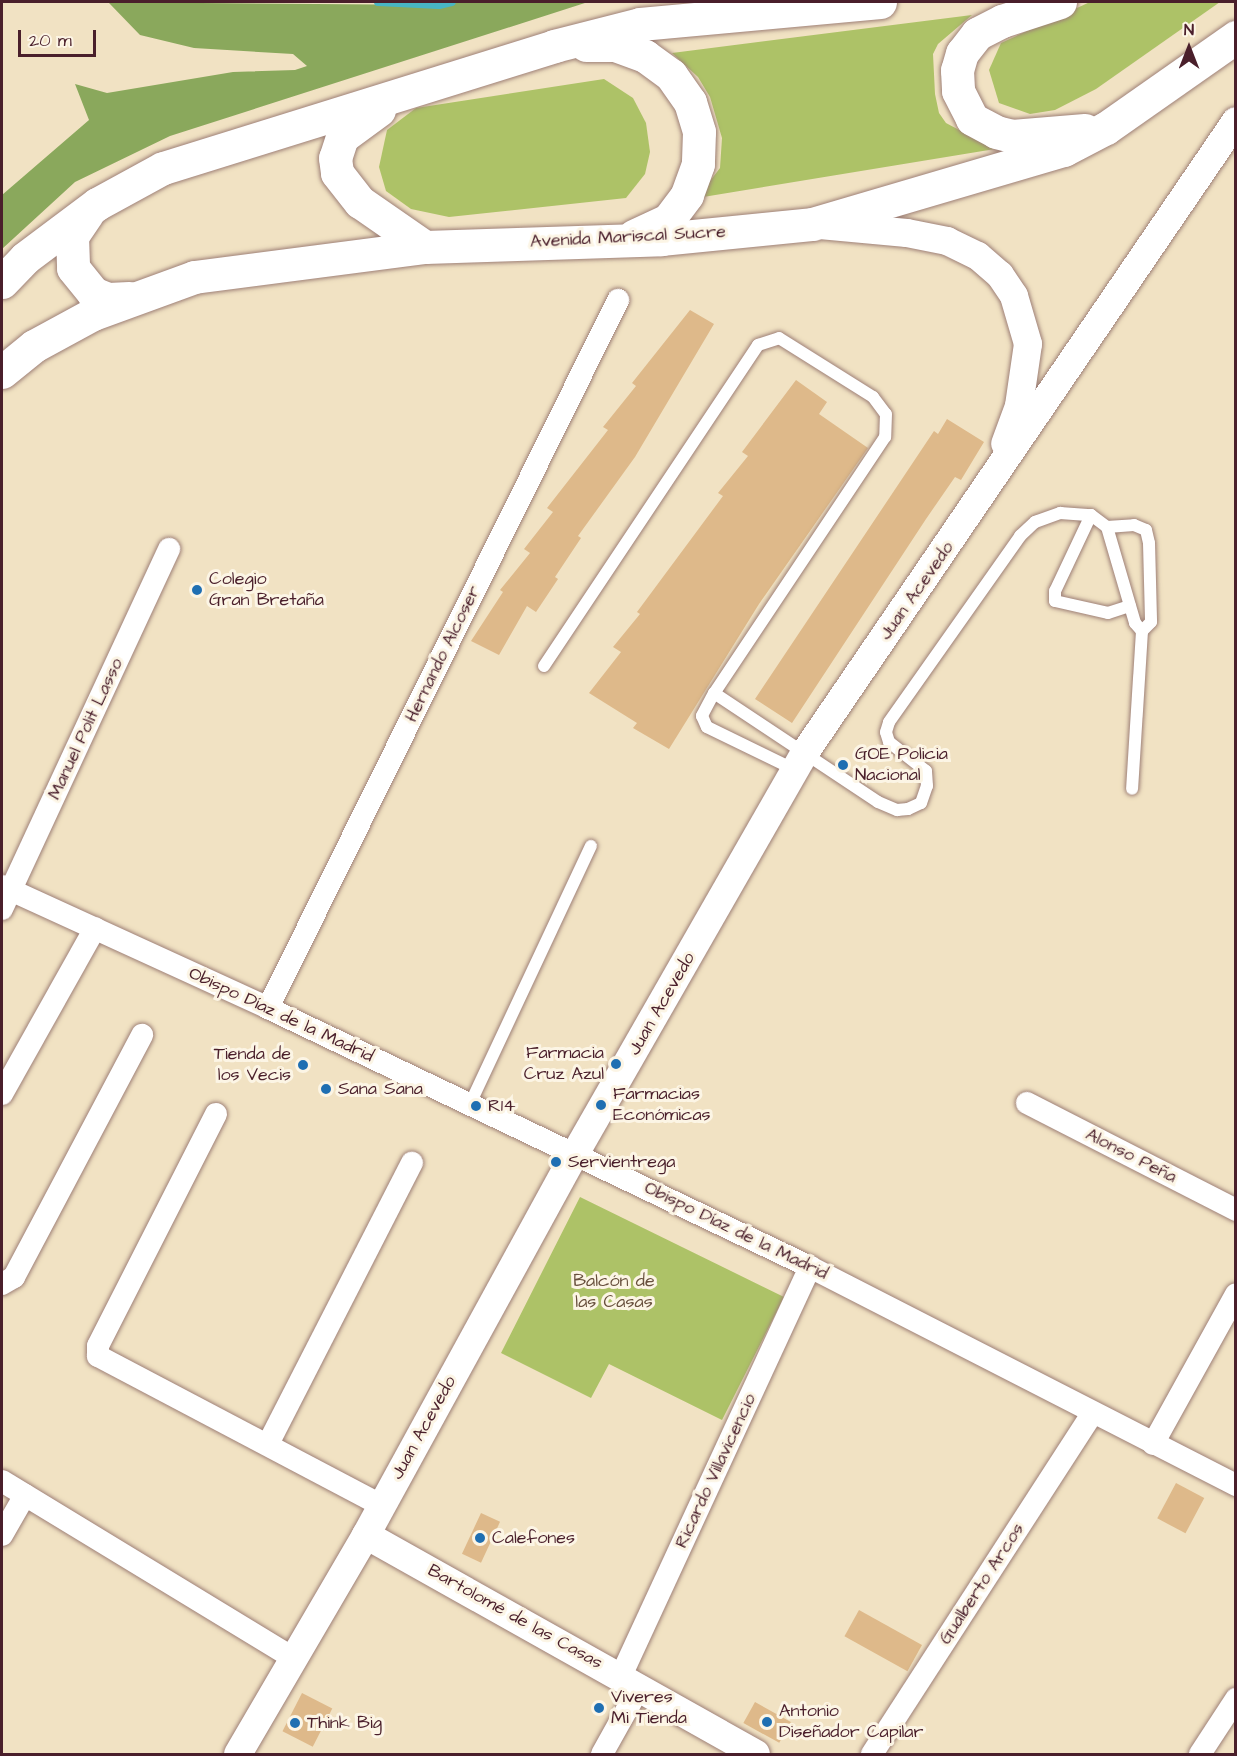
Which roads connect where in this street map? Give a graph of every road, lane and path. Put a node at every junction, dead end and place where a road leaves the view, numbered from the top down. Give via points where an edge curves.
1 (702, 2) edge
2 (880, 2) edge
3 (1060, 2) edge
4 (640, 24) junction
5 (1236, 37) edge
6 (554, 46) junction
7 (402, 93) junction
8 (1236, 121) edge
9 (1106, 128) junction
10 (97, 204) junction
11 (812, 224) junction
12 (604, 241) junction
13 (425, 248) junction
14 (2, 282) edge
15 (129, 298) junction
16 (618, 300) dead end
17 (2, 372) edge
18 (987, 490) junction
19 (1090, 515) junction
20 (1107, 527) junction
21 (169, 549) dead end
22 (1130, 606) junction
23 (1143, 631) junction
24 (544, 666) dead end
25 (714, 693) junction
26 (800, 762) junction
27 (1132, 789) dead end
28 (591, 846) dead end
29 (5, 895) edge
30 (95, 928) junction
31 (268, 1008) junction
32 (142, 1035) dead end
33 (2, 1094) edge
34 (1027, 1103) dead end
35 (470, 1104) junction
36 (216, 1113) dead end
37 (575, 1154) junction
38 (412, 1162) dead end
39 (1236, 1210) edge
40 (810, 1267) junction
41 (2, 1284) edge
42 (1236, 1294) edge
43 (1092, 1414) junction
44 (268, 1444) junction
45 (1153, 1444) junction
46 (2, 1481) edge
47 (1236, 1485) edge
48 (25, 1495) junction
49 (382, 1506) junction
50 (366, 1534) junction
51 (2, 1535) edge
52 (292, 1657) junction
53 (631, 1681) junction
54 (1236, 1699) edge
55 (238, 1755) edge
56 (602, 1755) edge
57 (756, 1755) edge
58 (872, 1755) edge
59 (1200, 1755) edge

1 - 4 main road
2 - 4 main road
3 - 9 main road via 1002,21 977,34 962,53 957,70 958,91 972,119 996,132 1012,136
4 - 6 main road
5 - 9 main road, Avenida Mariscal Sucre
6 - 7 main road
6 - 12 main road via 615,45 645,56 678,84 690,102 699,132 698,164 687,195 668,220 642,234
7 - 10 main road via 163,168
7 - 13 main road via 342,137 335,158 337,173 360,202
8 - 18 street, Juan Acevedo
9 - 11 main road, Avenida Mariscal Sucre via 1064,150
10 - 14 main road via 25,258
10 - 15 main road via 79,222 72,236 73,268 93,293 108,299
11 - 12 main road, Avenida Mariscal Sucre
11 - 18 street, Juan Acevedo via 947,241 978,256 1000,275 1014,296 1028,344 1025,378 1019,406
12 - 13 main road, Avenida Mariscal Sucre
13 - 15 main road, Avenida Mariscal Sucre via 194,277
15 - 17 main road, Avenida Mariscal Sucre via 34,346
16 - 31 street, Hernando Alcoser
18 - 26 street, Juan Acevedo
19 - 20 lane
19 - 22 lane via 1055,591 1055,601 1108,613
19 - 26 lane via 1060,513 1035,522 1020,536 889,722 889,742 926,771 927,786 921,803 897,810
20 - 22 lane
20 - 23 lane via 1134,525 1146,530 1151,622
21 - 29 street, Manuel Polit Lasso
22 - 23 lane via 1135,623
23 - 27 lane
24 - 25 lane via 758,345 779,338 873,397 886,414 885,437
25 - 26 lane
25 - 26 lane via 702,716 707,727
26 - 37 street, Juan Acevedo
28 - 35 lane
29 - 30 street, Obispo Díaz de la Madrid
30 - 31 street, Obispo Díaz de la Madrid
30 - 33 street
31 - 35 street, Obispo Díaz de la Madrid
32 - 41 street via 14,1277
34 - 39 street, Alonso Peña
35 - 37 street, Obispo Díaz de la Madrid
36 - 44 street via 96,1351 102,1359
37 - 40 street, Obispo Díaz de la Madrid
37 - 49 street, Juan Acevedo
38 - 44 street
40 - 43 street, Obispo Díaz de la Madrid
40 - 53 street, Ricardo Villavicencio
42 - 45 street
43 - 45 street, Obispo Díaz de la Madrid
43 - 58 street, Gualberto Arcos
44 - 49 street
45 - 47 street, Obispo Díaz de la Madrid
46 - 48 street
48 - 51 street
48 - 52 street
49 - 50 street, Juan Acevedo
50 - 52 street, Juan Acevedo
50 - 53 street, Bartolomé de las Casas
52 - 55 street, Juan Acevedo
53 - 56 street, Ricardo Villavicencio
53 - 57 street, Bartolomé de las Casas
54 - 59 street

